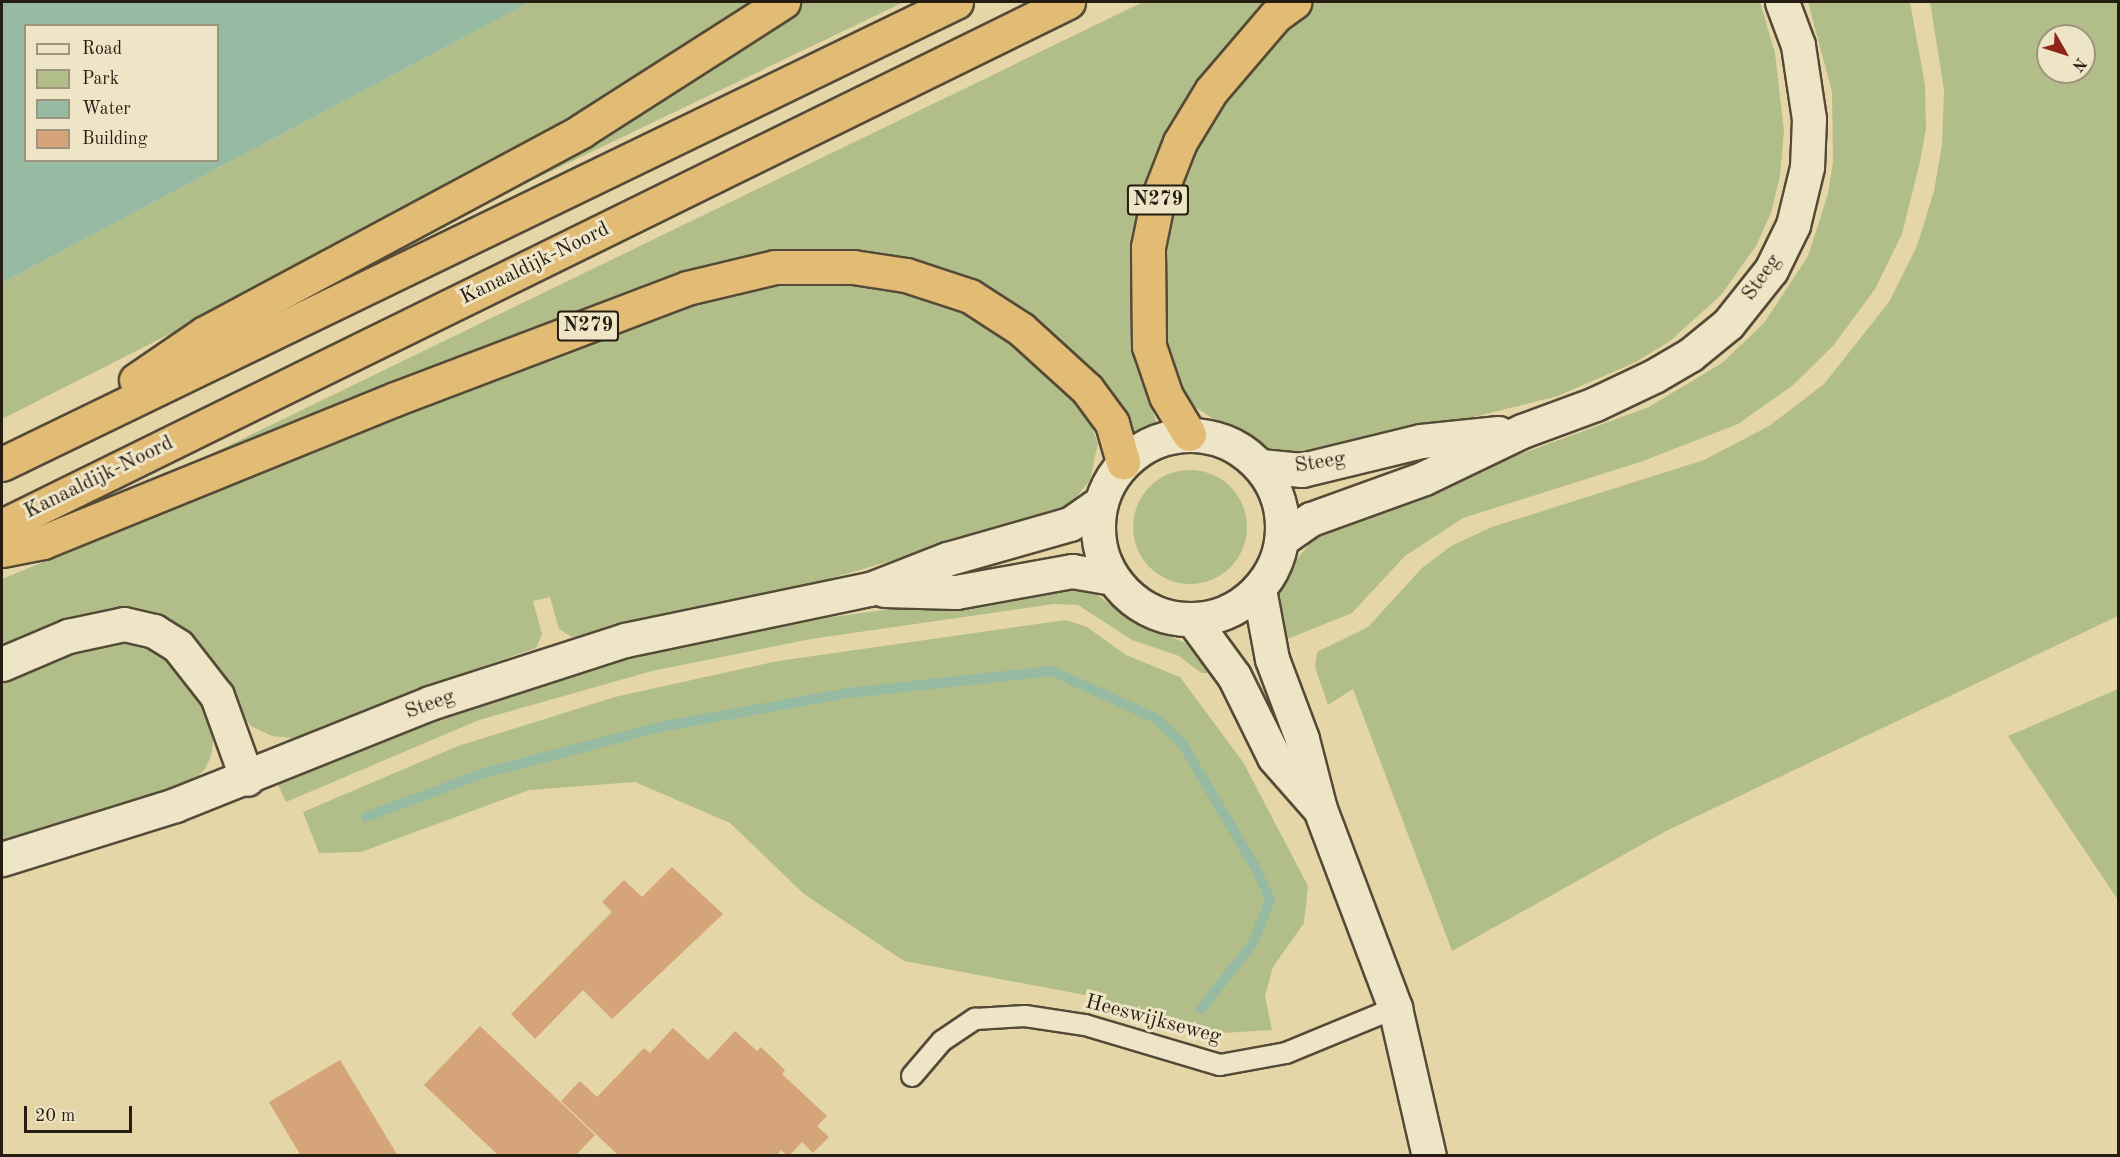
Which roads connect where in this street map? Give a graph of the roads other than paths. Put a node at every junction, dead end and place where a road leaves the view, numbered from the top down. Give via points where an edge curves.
1 (783, 2) edge
2 (956, 2) edge
3 (1068, 2) edge
4 (1294, 2) edge
5 (1782, 2) edge
6 (1522, 430) junction
7 (1189, 434) junction
8 (43, 443) junction
9 (1123, 462) junction
10 (2, 464) edge
11 (1260, 466) junction
12 (1101, 502) junction
13 (2, 526) edge
14 (1282, 539) junction
15 (2, 550) edge
16 (1112, 578) junction
17 (870, 589) junction
18 (1258, 589) junction
19 (1193, 620) junction
20 (2, 663) edge
21 (247, 779) junction
22 (1320, 809) junction
23 (2, 859) edge
24 (1395, 1008) junction
25 (912, 1076) dead end
26 (1429, 1155) edge

1 - 8 highway via 581,131 205,333
2 - 8 highway
3 - 13 highway, Kanaaldijk-Noord
4 - 7 highway, N279 via 1275,16 1211,91 1180,142 1158,198 1147,270 1149,346 1166,396
5 - 6 main road, Steeg via 1797,45 1809,118 1807,167 1793,225 1771,270 1728,324 1690,355 1595,404
6 - 11 main road, Steeg via 1421,441 1302,470
6 - 14 main road, Steeg via 1424,478 1311,519
7 - 9 main road via 1150,444
7 - 11 main road via 1228,442
8 - 10 highway
9 - 12 main road
9 - 15 highway, N279 via 1112,423 1087,389 1021,329 970,296 906,275 813,264 775,267 687,288 395,399 43,542
11 - 14 main road via 1279,500
12 - 16 main road via 1098,542
12 - 17 main road, Steeg via 1070,524 946,559
14 - 18 main road via 1278,558
16 - 17 main road, Steeg via 1072,571 956,592
16 - 19 main road via 1147,609
17 - 21 main road, Steeg via 625,640 430,703
18 - 19 main road via 1229,611
18 - 22 main road via 1272,659 1302,739
19 - 22 main road via 1234,676 1274,757
20 - 21 main road via 68,636 101,628 124,624 154,631 178,646 217,696
21 - 23 main road, Steeg
22 - 24 main road
24 - 25 lane, Heeswijkseweg via 1286,1053 1221,1065 1085,1025 1025,1016 975,1019 942,1041
24 - 26 main road

